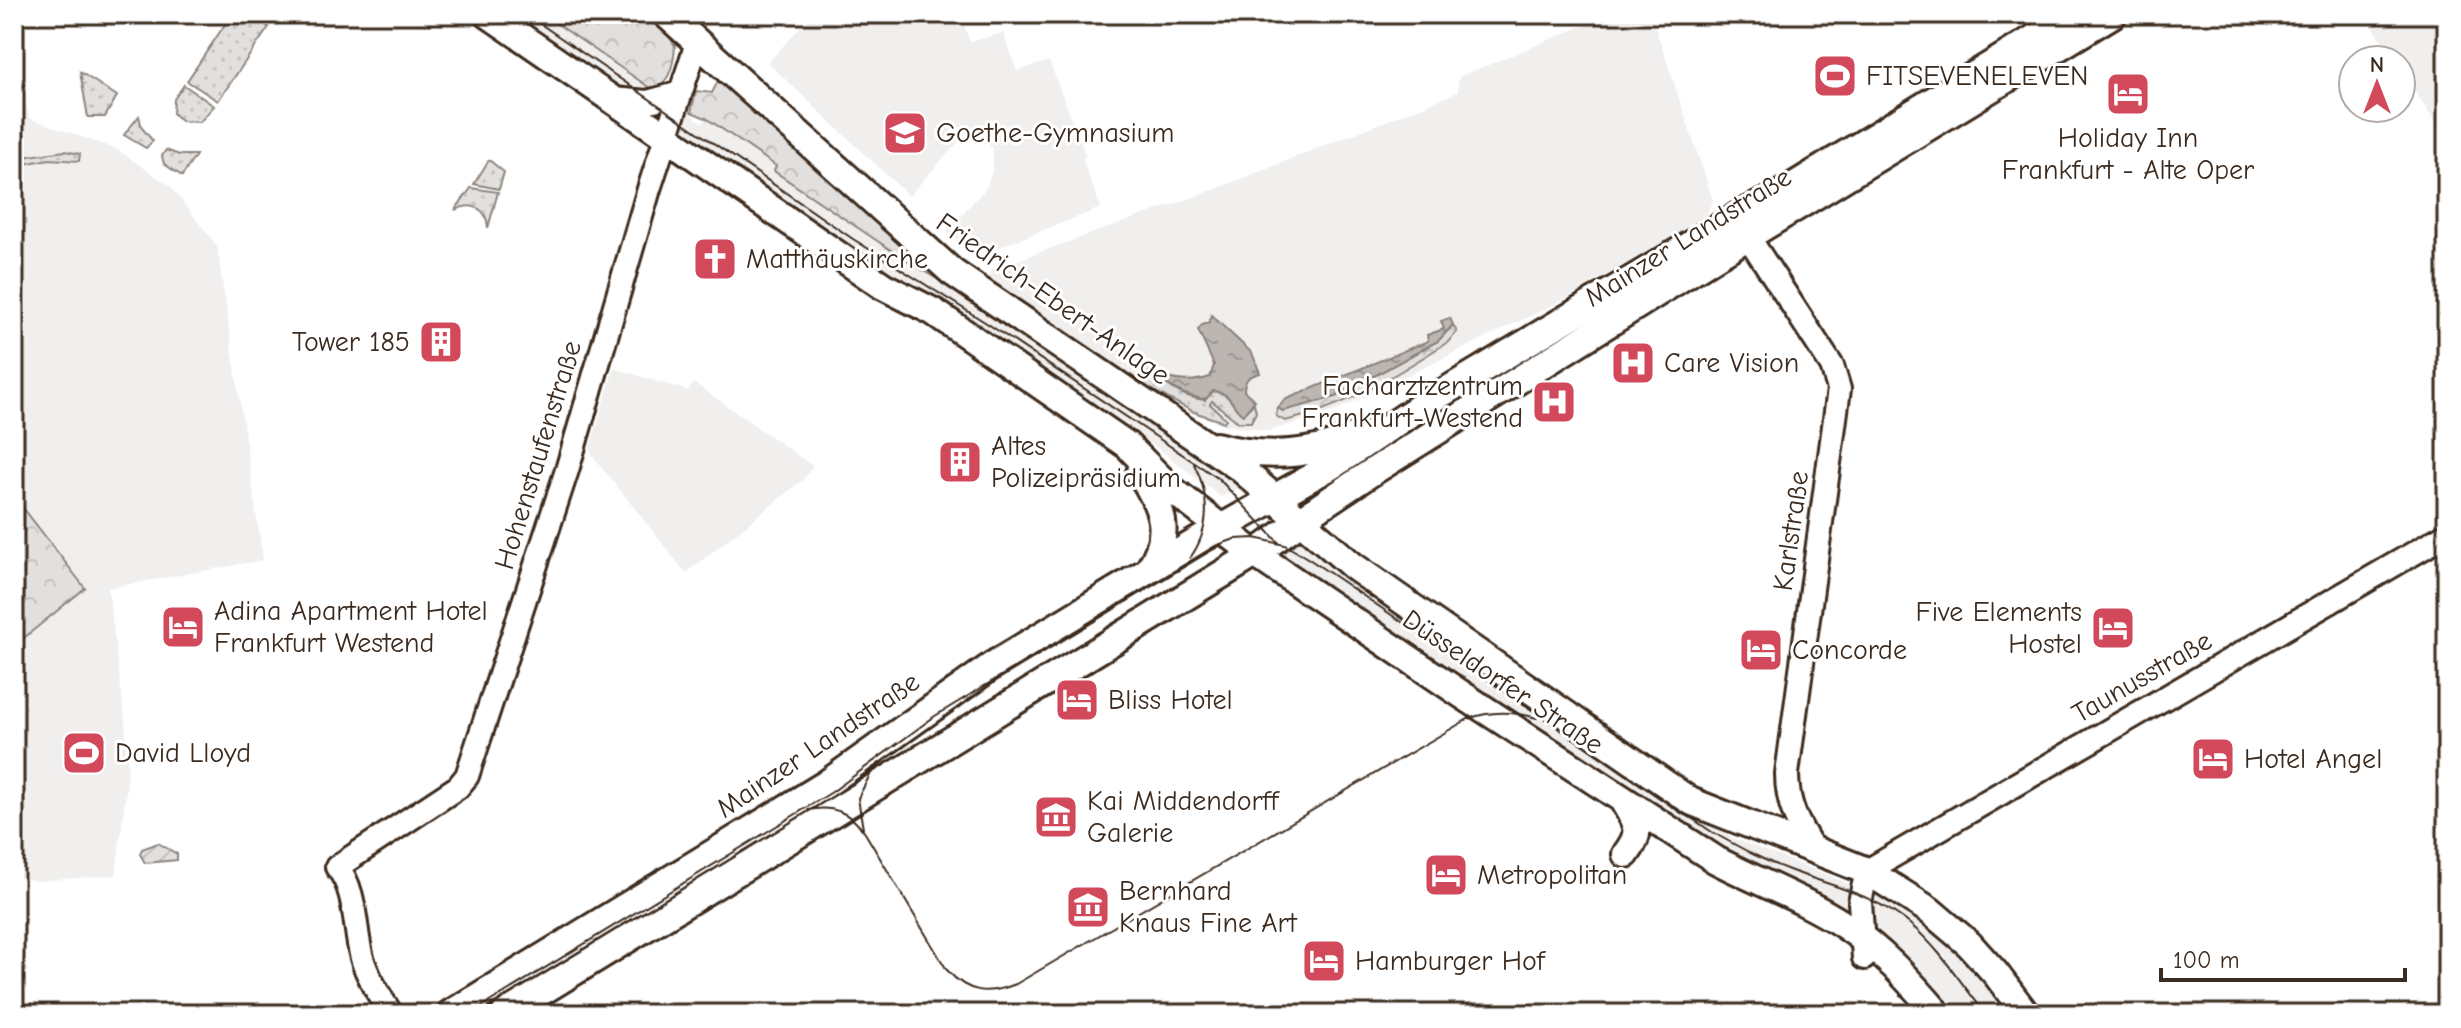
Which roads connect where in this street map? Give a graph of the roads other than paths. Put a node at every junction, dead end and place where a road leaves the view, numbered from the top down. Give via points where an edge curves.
1 (488, 14) edge
2 (666, 14) edge
3 (2074, 14) edge
4 (2113, 14) edge
5 (697, 43) junction
6 (680, 93) junction
7 (611, 99) junction
8 (666, 136) junction
9 (1749, 238) junction
10 (1424, 404) junction
11 (1201, 442) junction
12 (1127, 445) junction
13 (1276, 499) junction
14 (1301, 521) junction
15 (1232, 523) junction
16 (2447, 534) edge
17 (1255, 554) junction
18 (1148, 571) junction
19 (1624, 802) junction
20 (1814, 850) junction
21 (1626, 854) dead end
22 (1867, 871) junction
23 (1863, 948) junction
24 (391, 1014) edge
25 (450, 1014) edge
26 (505, 1014) edge
27 (1938, 1014) edge
28 (2026, 1014) edge

1 - 7 main road
2 - 5 main road, Friedrich-Ebert-Anlage
3 - 10 main road, Mainzer Landstraße
4 - 9 main road, Mainzer Landstraße
5 - 6 main road
5 - 11 main road, Friedrich-Ebert-Anlage via 952,272
6 - 7 main road via 647,102
6 - 8 main road
7 - 8 main road
8 - 12 main road
8 - 24 main road, Hohenstaufenstraße via 475,759 458,787 337,867 351,896 367,972
9 - 14 main road, Mainzer Landstraße
9 - 20 main road, Karlstraße via 1832,366 1839,389 1787,774 1795,820
10 - 11 main road via 1337,444 1309,451 1261,454
10 - 13 main road, Mainzer Landstraße
11 - 13 main road, Friedrich-Ebert-Anlage
12 - 15 main road via 1171,489
12 - 18 main road via 1157,498 1161,517 1160,554
13 - 14 main road, Düsseldorfer Straße
13 - 15 main road, Mainzer Landstraße
14 - 15 main road
14 - 17 main road, Mainzer Landstraße
14 - 20 main road, Düsseldorfer Straße via 1384,589 1690,801
15 - 17 main road, Düsseldorfer Straße
15 - 18 main road, Mainzer Landstraße
16 - 22 main road, Taunusstraße
17 - 19 main road, Düsseldorfer Straße
17 - 26 main road
18 - 25 main road, Mainzer Landstraße via 993,665 826,784
19 - 21 main road via 1638,829
19 - 23 main road, Düsseldorfer Straße via 1716,860 1802,901
20 - 22 main road, Düsseldorfer Straße
22 - 23 main road via 1860,902
22 - 28 main road, Düsseldorfer Straße via 1949,926
23 - 27 main road, Düsseldorfer Straße via 1910,981

